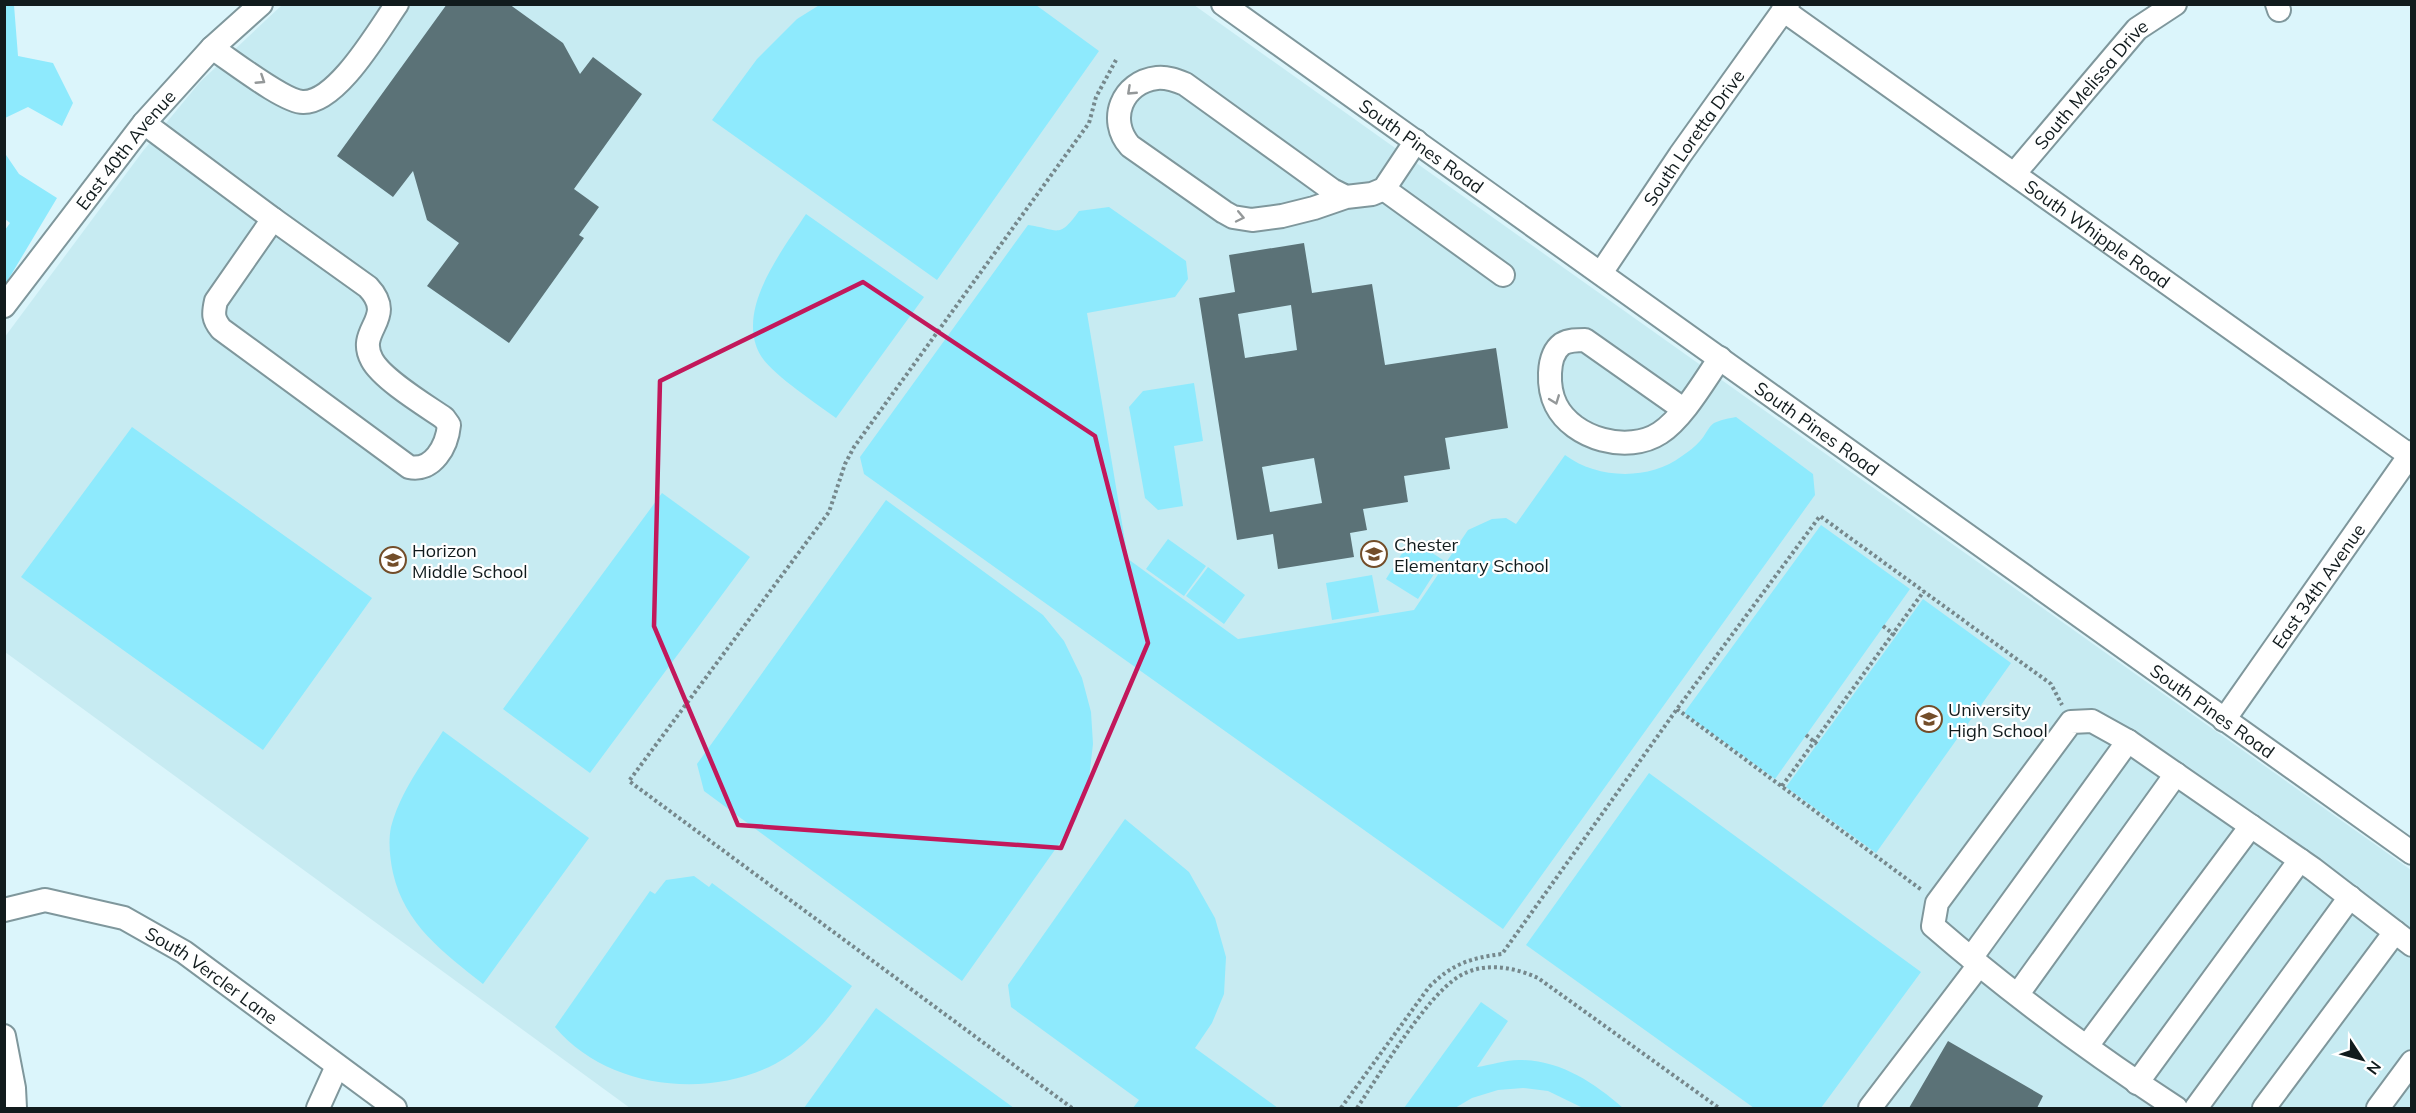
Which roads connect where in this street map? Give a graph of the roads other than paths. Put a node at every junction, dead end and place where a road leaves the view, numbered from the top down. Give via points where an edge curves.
1 (261, 4) edge
2 (397, 4) edge
3 (1223, 4) edge
4 (2175, 4) edge
5 (1785, 7) edge
6 (212, 48) junction
7 (144, 123) junction
8 (1416, 141) junction
9 (2015, 173) junction
10 (1384, 189) junction
11 (1346, 197) junction
12 (273, 219) junction
13 (1601, 273) junction
14 (1503, 275) dead end
15 (4, 306) edge
16 (1720, 358) junction
17 (1683, 409) junction
18 (2411, 455) edge
19 (2224, 720) junction
20 (2128, 741) junction
21 (2176, 774) junction
22 (2251, 826) junction
23 (2412, 853) edge
24 (2300, 860) junction
25 (2350, 897) junction
26 (4, 910) edge
27 (2403, 938) edge
28 (1975, 962) junction
29 (2018, 994) junction
30 (4, 1036) edge
31 (2087, 1046) junction
32 (2412, 1062) edge
33 (337, 1066) junction
34 (2137, 1083) junction
35 (15, 1108) edge
36 (318, 1108) edge
37 (395, 1108) edge
38 (1870, 1108) edge
39 (2176, 1108) edge
40 (2196, 1108) edge
41 (2264, 1108) edge
42 (2378, 1108) edge

1 - 6 street, East 40th Avenue
6 -> 2 street via 286,97 303,102 320,99 339,85
3 - 8 street, South Pines Road
4 - 9 street, South Melissa Drive via 2137,29
5 - 9 street, South Whipple Road
5 - 13 street, South Loretta Drive
6 - 7 street, East 40th Avenue
7 - 12 street
7 - 15 street, East 40th Avenue
8 - 10 street
8 - 13 street, South Pines Road
9 - 18 street, South Whipple Road
10 - 11 street
10 - 14 street
11 -> 11 street via 1185,84 1158,78 1132,89 1120,104 1121,132 1130,146 1233,217 1252,220 1282,216
12 - 12 street via 377,297 379,311 368,348 372,361 449,425 444,446 427,465 417,469 409,466 214,321 214,307
13 - 16 street, South Pines Road
16 - 17 street
16 - 19 street, South Pines Road
17 -> 17 street via 1584,340 1571,340 1555,353 1551,367 1556,406 1565,418 1592,436 1628,444 1648,440
18 - 19 street, East 34th Avenue
19 - 23 street, South Pines Road
20 - 21 street
20 - 28 street
20 - 28 street via 2092,721 2071,722 1937,903 1933,926
21 - 22 street
21 - 29 street
22 - 24 street
22 - 31 street
24 - 25 street
24 - 34 street
25 - 27 street
25 - 40 street
26 - 33 street, South Vercler Lane via 45,900 124,918 184,952
27 - 41 street
28 - 29 street
28 - 38 street
29 - 31 street
30 - 35 street
31 - 34 street
32 - 42 street
33 - 36 street
33 - 37 street, South Vercler Lane
34 - 39 street

